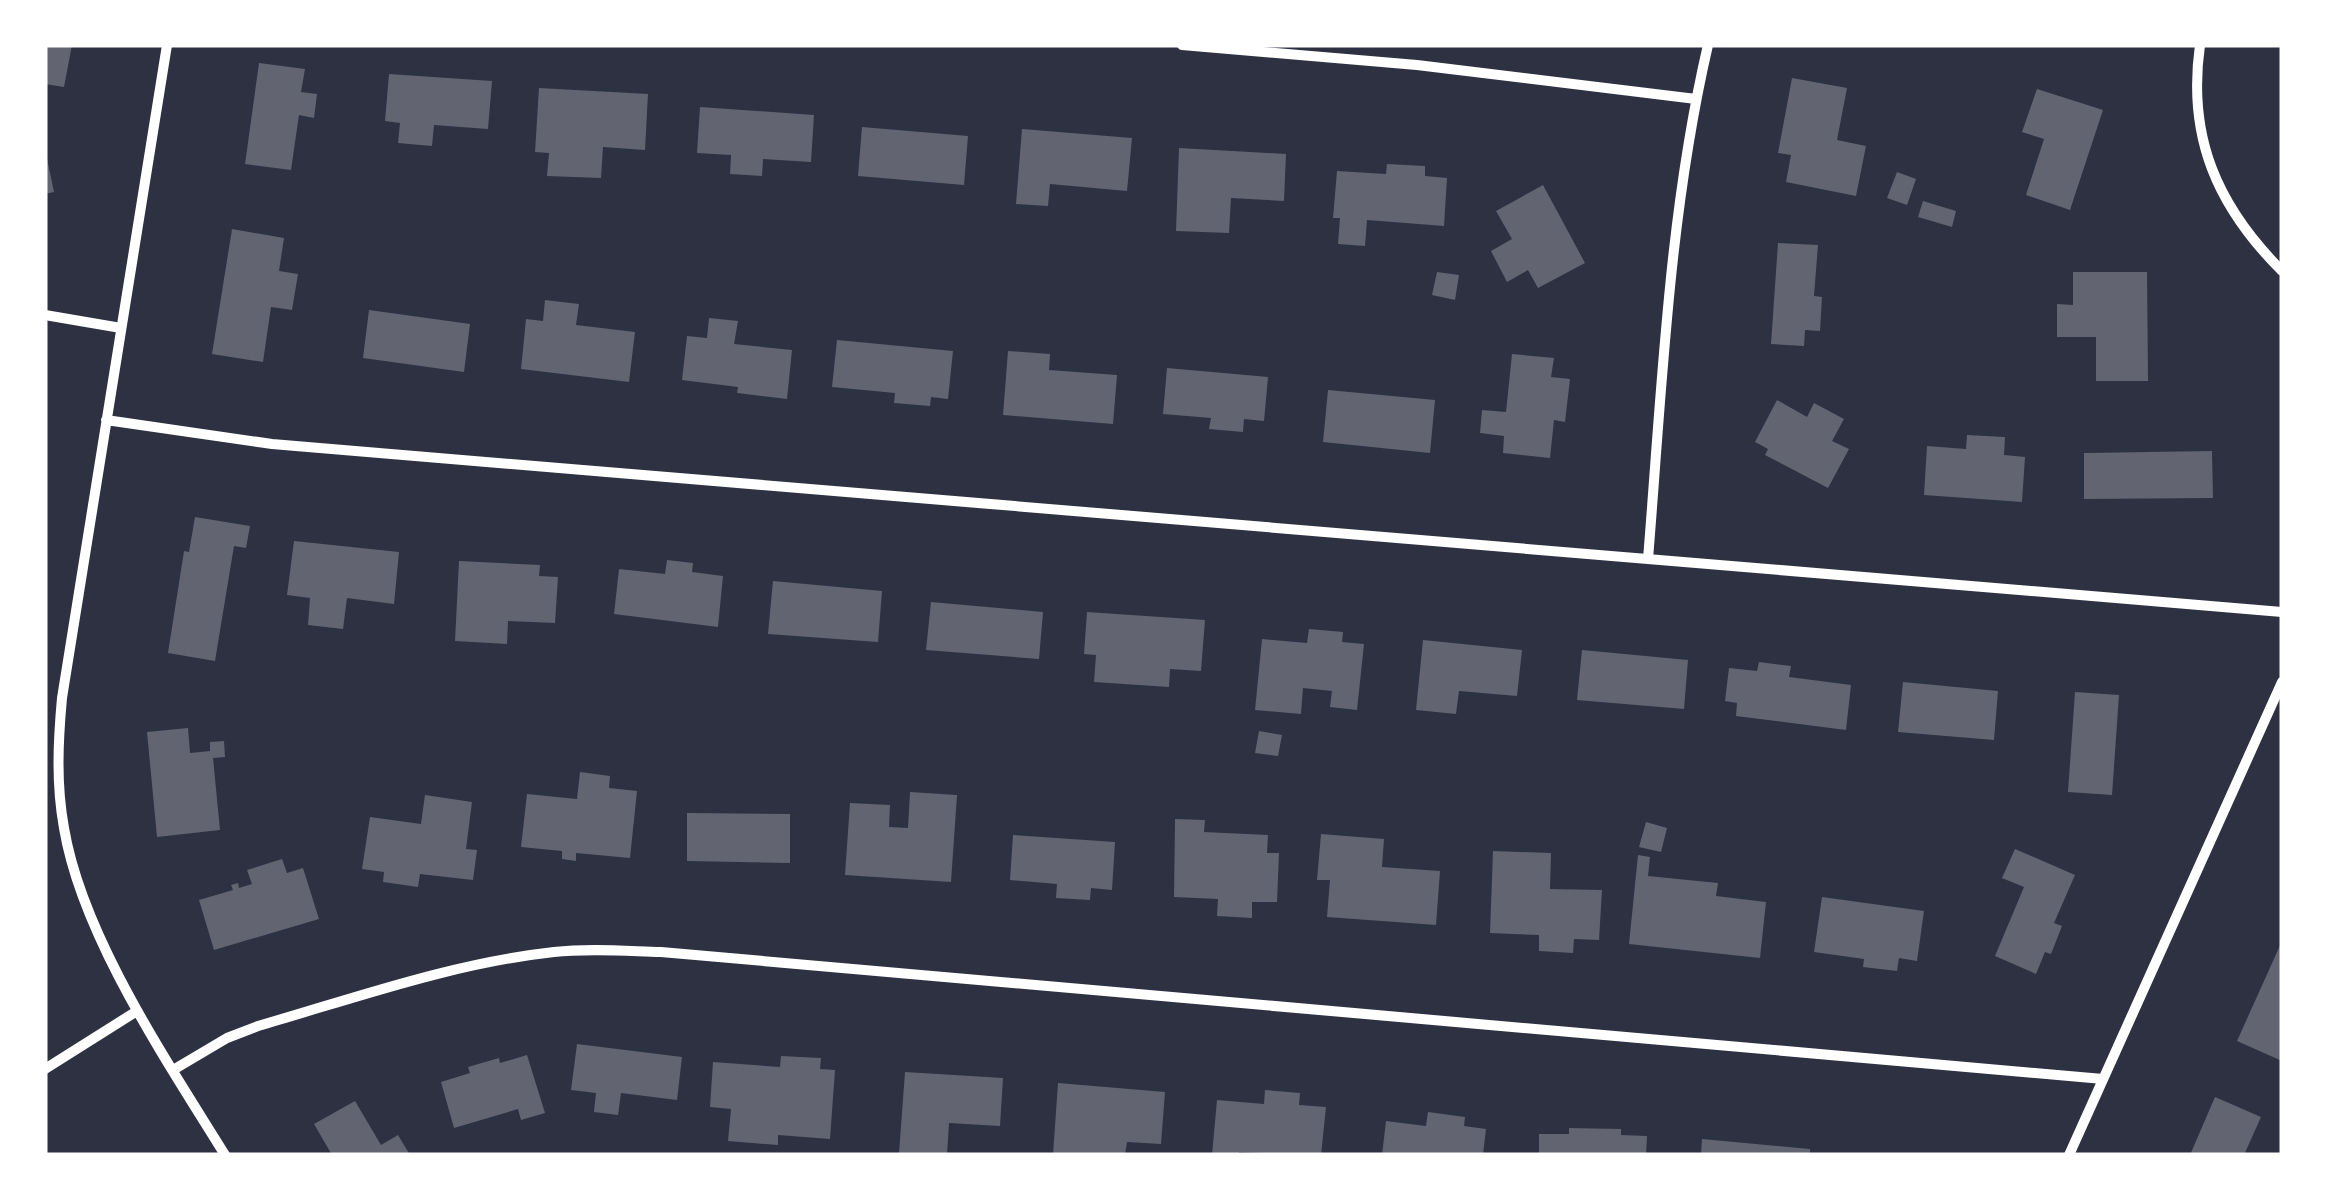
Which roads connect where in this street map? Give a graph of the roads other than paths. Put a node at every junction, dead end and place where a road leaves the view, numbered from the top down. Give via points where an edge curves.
1 (167, 45) edge
2 (1182, 45) edge
3 (1708, 45) edge
4 (2200, 45) edge
5 (1696, 98) junction
6 (2282, 270) edge
7 (45, 315) edge
8 (121, 328) junction
9 (106, 420) junction
10 (1648, 559) junction
11 (2282, 612) edge
12 (2282, 682) edge
13 (137, 1011) junction
14 (45, 1068) edge
15 (172, 1070) junction
16 (2103, 1079) junction
17 (224, 1155) edge
18 (2069, 1155) edge

1 - 8 street
2 - 5 street
3 - 5 street
4 - 6 street via 2200,136 2211,170 2250,236
5 - 10 street via 1675,231
7 - 8 street
8 - 9 street
9 - 10 street via 272,444
9 - 13 street via 62,698 59,791 74,868
10 - 11 street
12 - 16 street
13 - 14 street
13 - 15 street
15 - 16 street via 258,1026 451,970 612,950
15 - 17 street
16 - 18 street

